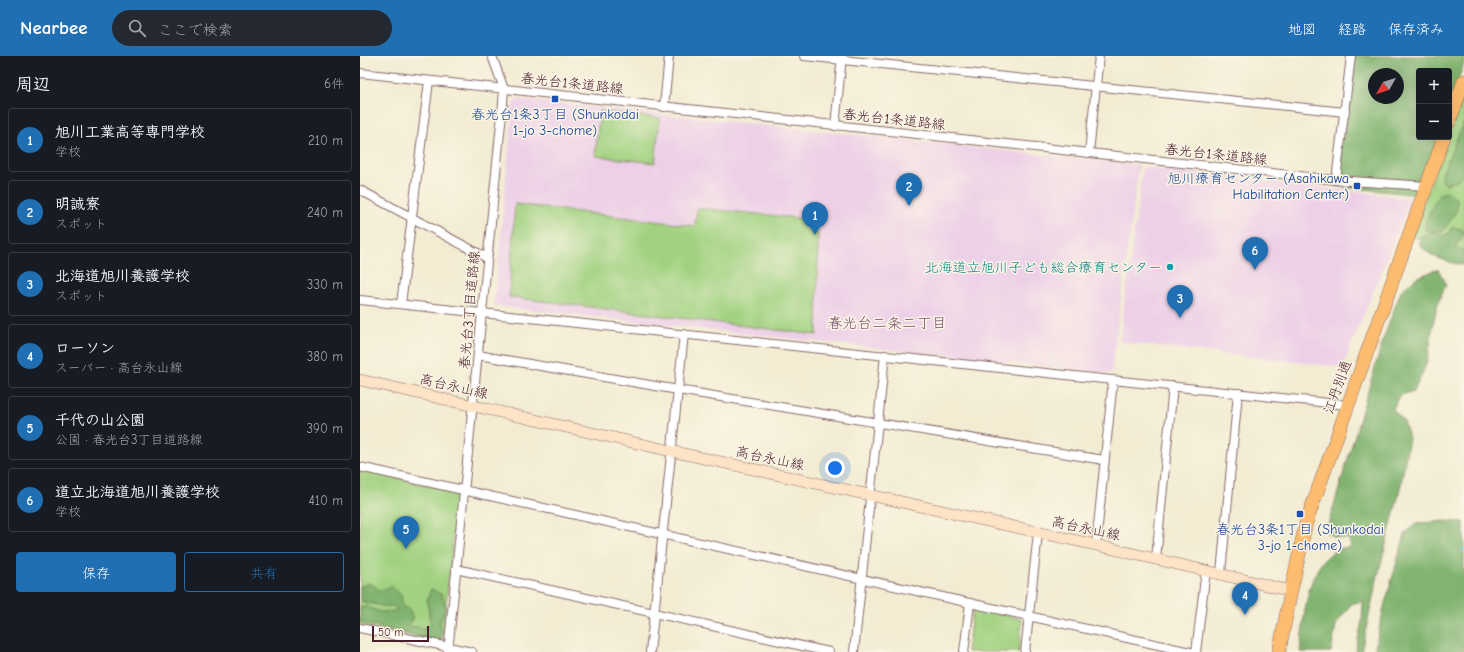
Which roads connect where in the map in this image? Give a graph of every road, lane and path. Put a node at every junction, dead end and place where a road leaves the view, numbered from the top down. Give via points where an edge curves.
1 (492, 56) edge
2 (669, 56) edge
3 (804, 56) edge
4 (1099, 56) edge
5 (1351, 56) edge
6 (842, 58) edge
7 (360, 73) edge
8 (429, 81) junction
9 (1464, 81) edge
10 (1095, 86) junction
11 (504, 89) junction
12 (664, 107) junction
13 (1345, 112) junction
14 (1452, 114) edge
15 (835, 126) junction
16 (1443, 140) edge
17 (1089, 153) junction
18 (1336, 180) junction
19 (1426, 186) junction
20 (360, 190) edge
21 (412, 218) junction
22 (487, 258) junction
23 (360, 300) edge
24 (401, 304) junction
25 (483, 312) junction
26 (684, 334) junction
27 (478, 355) junction
28 (885, 355) junction
29 (360, 380) edge
30 (1113, 380) junction
31 (1173, 386) junction
32 (678, 390) junction
33 (1238, 393) junction
34 (1347, 405) junction
35 (472, 406) junction
36 (878, 422) junction
37 (671, 451) junction
38 (1104, 460) junction
39 (360, 467) edge
40 (464, 490) junction
41 (870, 495) junction
42 (1038, 533) junction
43 (663, 534) junction
44 (1096, 545) junction
45 (1156, 559) junction
46 (456, 569) junction
47 (1206, 570) junction
48 (1221, 573) junction
49 (861, 579) junction
50 (1291, 590) junction
51 (970, 603) junction
52 (654, 612) junction
53 (1029, 616) junction
54 (360, 628) edge
55 (448, 649) edge
56 (472, 652) edge
57 (650, 652) edge
58 (829, 652) edge
59 (854, 652) edge
60 (964, 652) edge
61 (1025, 652) edge
62 (1190, 652) edge
63 (1196, 652) edge
64 (1279, 652) edge

1 - 11 street
2 - 12 street
3 - 6 street
4 - 10 street
5 - 13 street
6 - 10 street
6 - 15 street
7 - 8 street, 春光台1条道路線
8 - 11 street, 春光台1条道路線
8 - 21 street
9 - 14 main road
10 - 13 street
10 - 17 street
11 - 12 street, 春光台1条道路線
11 - 22 street, 春光台3丁目道路線
12 - 15 street, 春光台1条道路線
13 - 18 street
15 - 17 street, 春光台1条道路線
16 - 19 main road, 江丹別通
17 - 18 street, 春光台1条道路線
18 - 19 street, 春光台1条道路線
19 - 34 main road, 江丹別通
20 - 21 street
21 - 22 street
21 - 24 street
22 - 25 street, 春光台3丁目道路線
23 - 24 street
24 - 25 street
25 - 26 street
25 - 27 street, 春光台3丁目道路線
26 - 28 street
26 - 32 street
27 - 32 street
27 - 35 street, 春光台3丁目道路線
28 - 30 street
28 - 36 street
29 - 35 street, 高台永山線
30 - 31 street
30 - 38 street
31 - 33 street
31 - 45 street
32 - 36 street
32 - 37 street
33 - 34 street
33 - 48 street
34 - 50 main road, 江丹別通 via 1306,523
35 - 37 street, 高台永山線
35 - 40 street, 春光台3丁目道路線
36 - 38 street
36 - 41 street
37 - 41 street, 高台永山線
37 - 43 street
38 - 44 street
39 - 40 street
40 - 43 street
40 - 46 street, 春光台3丁目道路線
41 - 42 street, 高台永山線
41 - 49 street
42 - 44 street, 高台永山線
42 - 53 street
43 - 49 street
43 - 52 street
44 - 45 street, 高台永山線
45 - 47 street, 高台永山線
46 - 52 street
46 - 55 street, 春光台3丁目道路線
47 - 48 street, 高台永山線
47 - 63 street
48 - 50 street, 高台永山線
49 - 51 street
49 - 59 street
50 - 64 main road, 江丹別通
51 - 53 street
51 - 60 street
52 - 57 street
52 - 58 street
53 - 61 street
53 - 62 street
54 - 55 street
55 - 56 street

